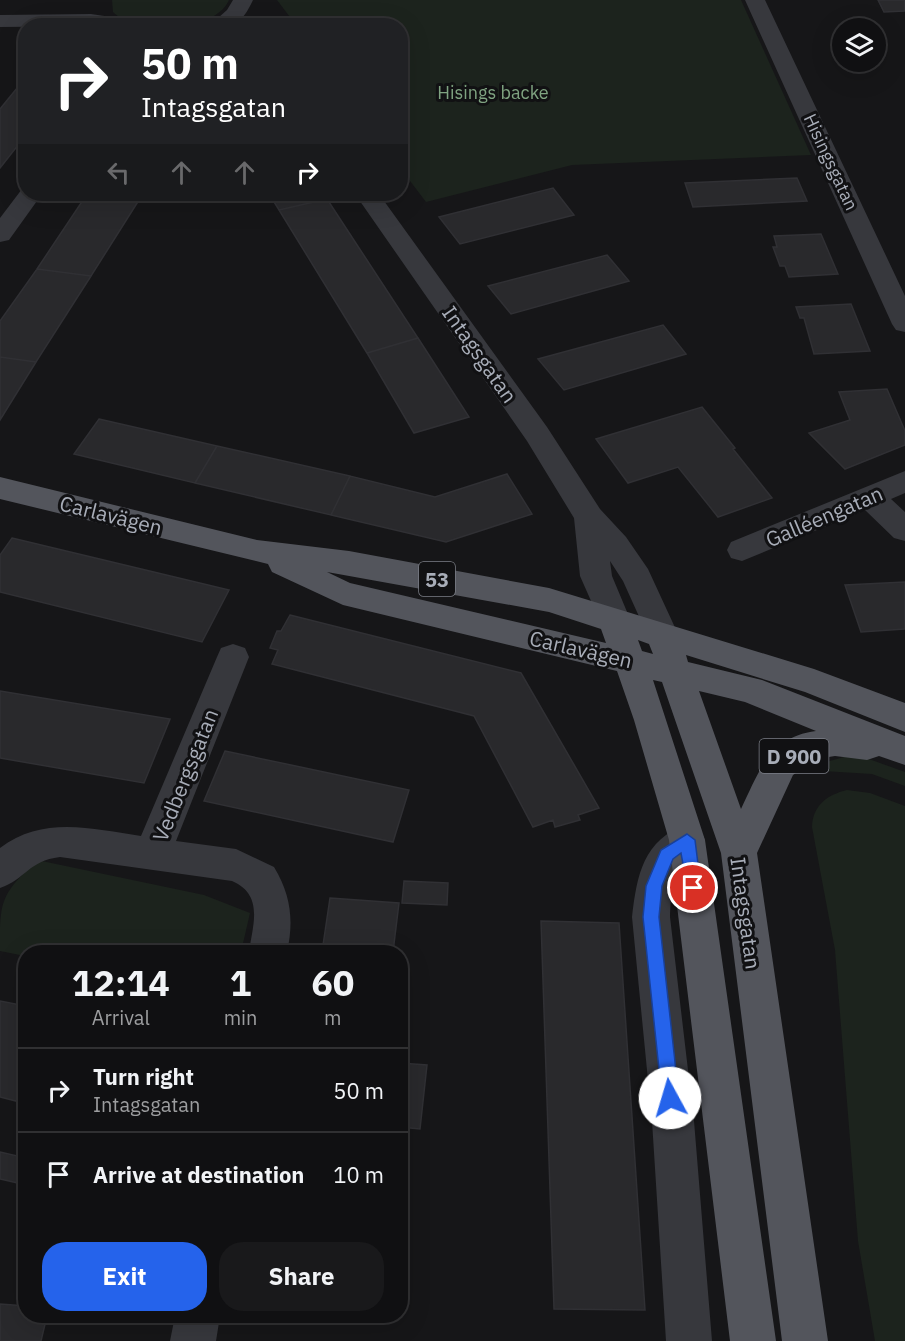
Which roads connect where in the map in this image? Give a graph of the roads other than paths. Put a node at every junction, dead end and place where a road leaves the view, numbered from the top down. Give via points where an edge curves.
1 (88, 0) edge
2 (100, 0) edge
3 (755, 0) edge
4 (104, 18) edge
5 (0, 21) edge
6 (18, 23) edge
7 (25, 201) edge
8 (372, 201) edge
9 (0, 235) edge
10 (905, 324) edge
11 (905, 481) edge
12 (0, 488) edge
13 (869, 496) junction
14 (589, 518) junction
15 (905, 530) edge
16 (742, 550) dead end
17 (257, 551) junction
18 (614, 620) junction
19 (662, 634) junction
20 (233, 657) dead end
21 (630, 660) junction
22 (673, 670) junction
23 (905, 740) edge
24 (687, 840) junction
25 (153, 852) junction
26 (739, 853) junction
27 (0, 872) edge
28 (269, 945) edge
29 (197, 1323) edge
30 (193, 1341) edge
31 (690, 1341) edge
32 (753, 1341) edge
33 (805, 1341) edge

1 - 5 street
2 - 4 street via 99,12
3 - 10 street, Hisingsgatan
5 - 6 street
7 - 9 street
8 - 14 street, Intagsgatan via 537,434
11 - 13 street, Galléengatan
12 - 17 main road, Carlavägen / 53
13 - 15 street
13 - 16 street, Galléengatan
14 - 18 street, Intagsgatan via 596,576
14 - 19 street, Intagsgatan via 615,545 637,577
17 - 18 main road, Carlavägen / 53 via 349,563 537,598
17 - 21 main road, Carlavägen / 53 via 343,593
18 - 19 main road, Carlavägen / 53
18 - 21 main road, Intagsgatan
19 - 22 main road, Intagsgatan
19 - 23 main road, Carlavägen / 53 via 813,682
20 - 25 street, Vedbergsgatan
21 - 22 main road, Carlavägen / 53
21 - 24 main road, Intagsgatan
22 - 23 main road, Carlavägen / 53 via 750,690
22 - 26 main road, Intagsgatan
23 - 26 main road, D 900 via 808,746 780,765
24 - 31 street via 667,854 654,886 651,917 673,1120
24 - 32 main road, Intagsgatan
25 - 27 street via 60,841 36,844 14,855
25 - 28 street, Vedbergsgatan via 236,865 260,878 269,896 274,922
26 - 33 main road, Intagsgatan
29 - 30 street

